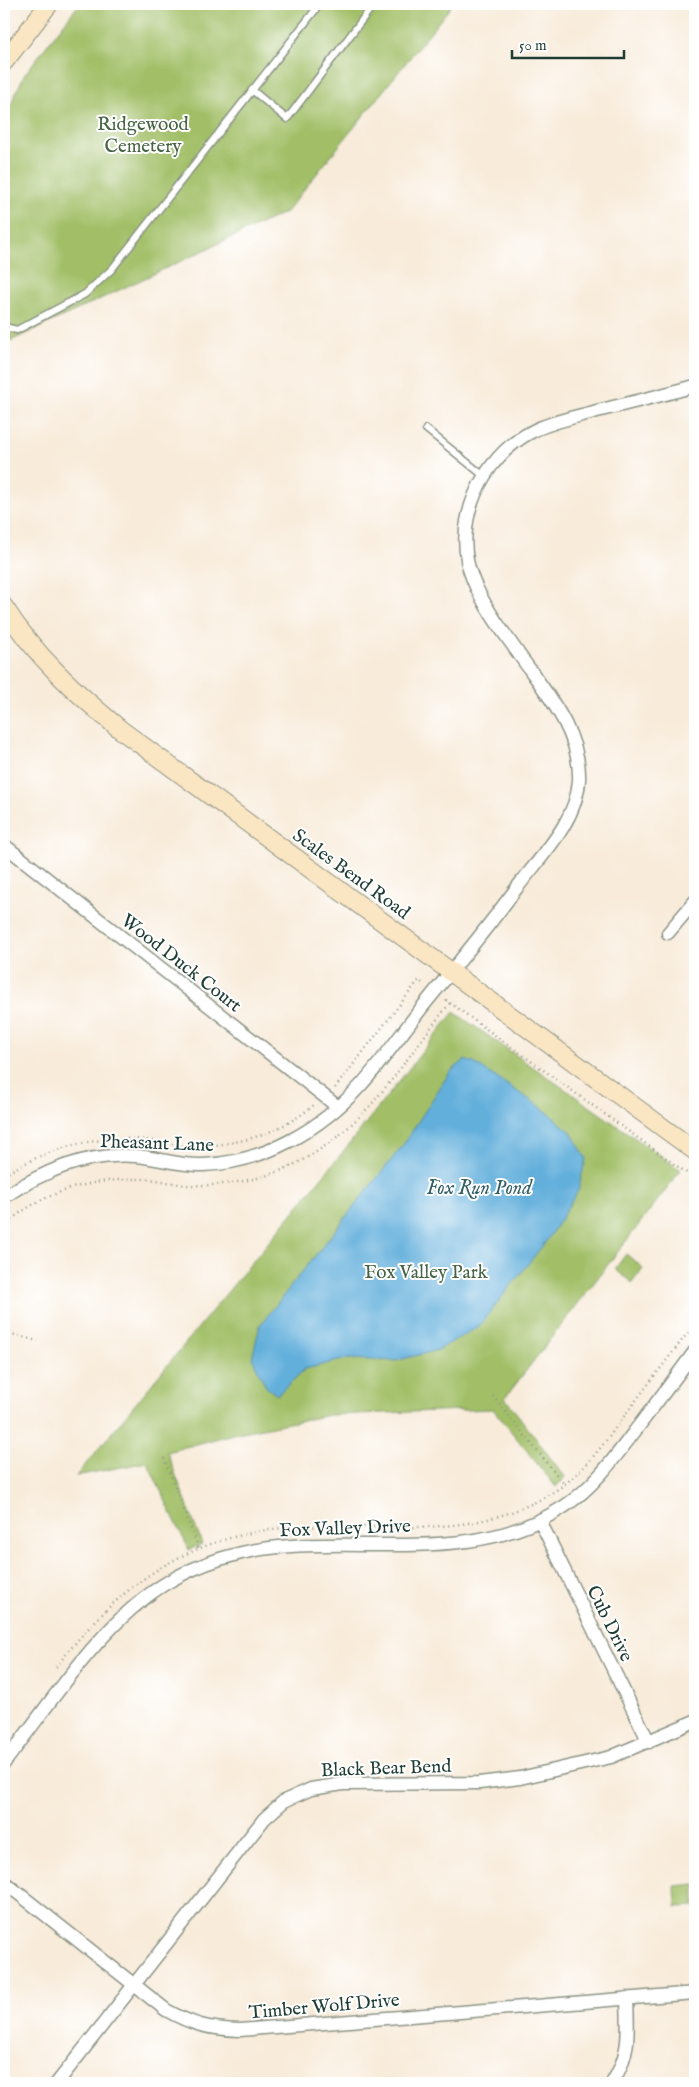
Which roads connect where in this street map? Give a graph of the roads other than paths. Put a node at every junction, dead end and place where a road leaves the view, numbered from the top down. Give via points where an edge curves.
1 (49, 4) edge
2 (320, 4) edge
3 (374, 4) edge
4 (4, 62) edge
5 (252, 90) junction
6 (4, 327) edge
7 (695, 386) edge
8 (426, 429) dead end
9 (484, 476) junction
10 (4, 607) edge
11 (4, 844) edge
12 (695, 901) edge
13 (668, 933) dead end
14 (452, 973) junction
15 (338, 1107) junction
16 (695, 1151) edge
17 (4, 1198) edge
18 (695, 1352) edge
19 (540, 1520) junction
20 (695, 1722) edge
21 (650, 1742) junction
22 (4, 1763) edge
23 (4, 1882) edge
24 (135, 1985) junction
25 (695, 1993) edge
26 (628, 1998) junction
27 (57, 2083) edge
28 (612, 2083) edge

1 - 4 street
2 - 5 lane
3 - 5 lane via 288,119
5 - 6 lane via 112,269 86,294 17,330
7 - 9 street, Pheasant Lane via 562,420 534,431 503,452
8 - 9 lane
9 - 14 street, Pheasant Lane via 468,514 466,538 471,576 493,616 562,718 573,741 579,779 572,809 562,827
10 - 14 street, Scales Bend Road via 44,660 78,695
11 - 15 street, Wood Duck Court
12 - 13 street
14 - 15 street, Pheasant Lane via 361,1084
14 - 16 street, Scales Bend Road
15 - 17 street, Pheasant Lane via 313,1128 259,1154 204,1165 176,1164 137,1156 106,1156 42,1174
18 - 19 street, Fox Valley Drive via 606,1470 575,1498
19 - 21 street, Cub Drive
19 - 22 street, Fox Valley Drive via 504,1534 473,1541 277,1547 223,1559 170,1581 131,1608 104,1634
20 - 21 street, Black Bear Bend
21 - 24 street, Black Bear Bend via 579,1766 520,1778 479,1783 343,1784 311,1789 284,1801 264,1819
23 - 24 street, Timber Wolf Drive
24 - 26 street, Timber Wolf Drive via 166,2010 191,2024 213,2030
24 - 27 street, Black Bear Bend
25 - 26 street, Timber Wolf Drive
26 - 28 street via 625,2058

